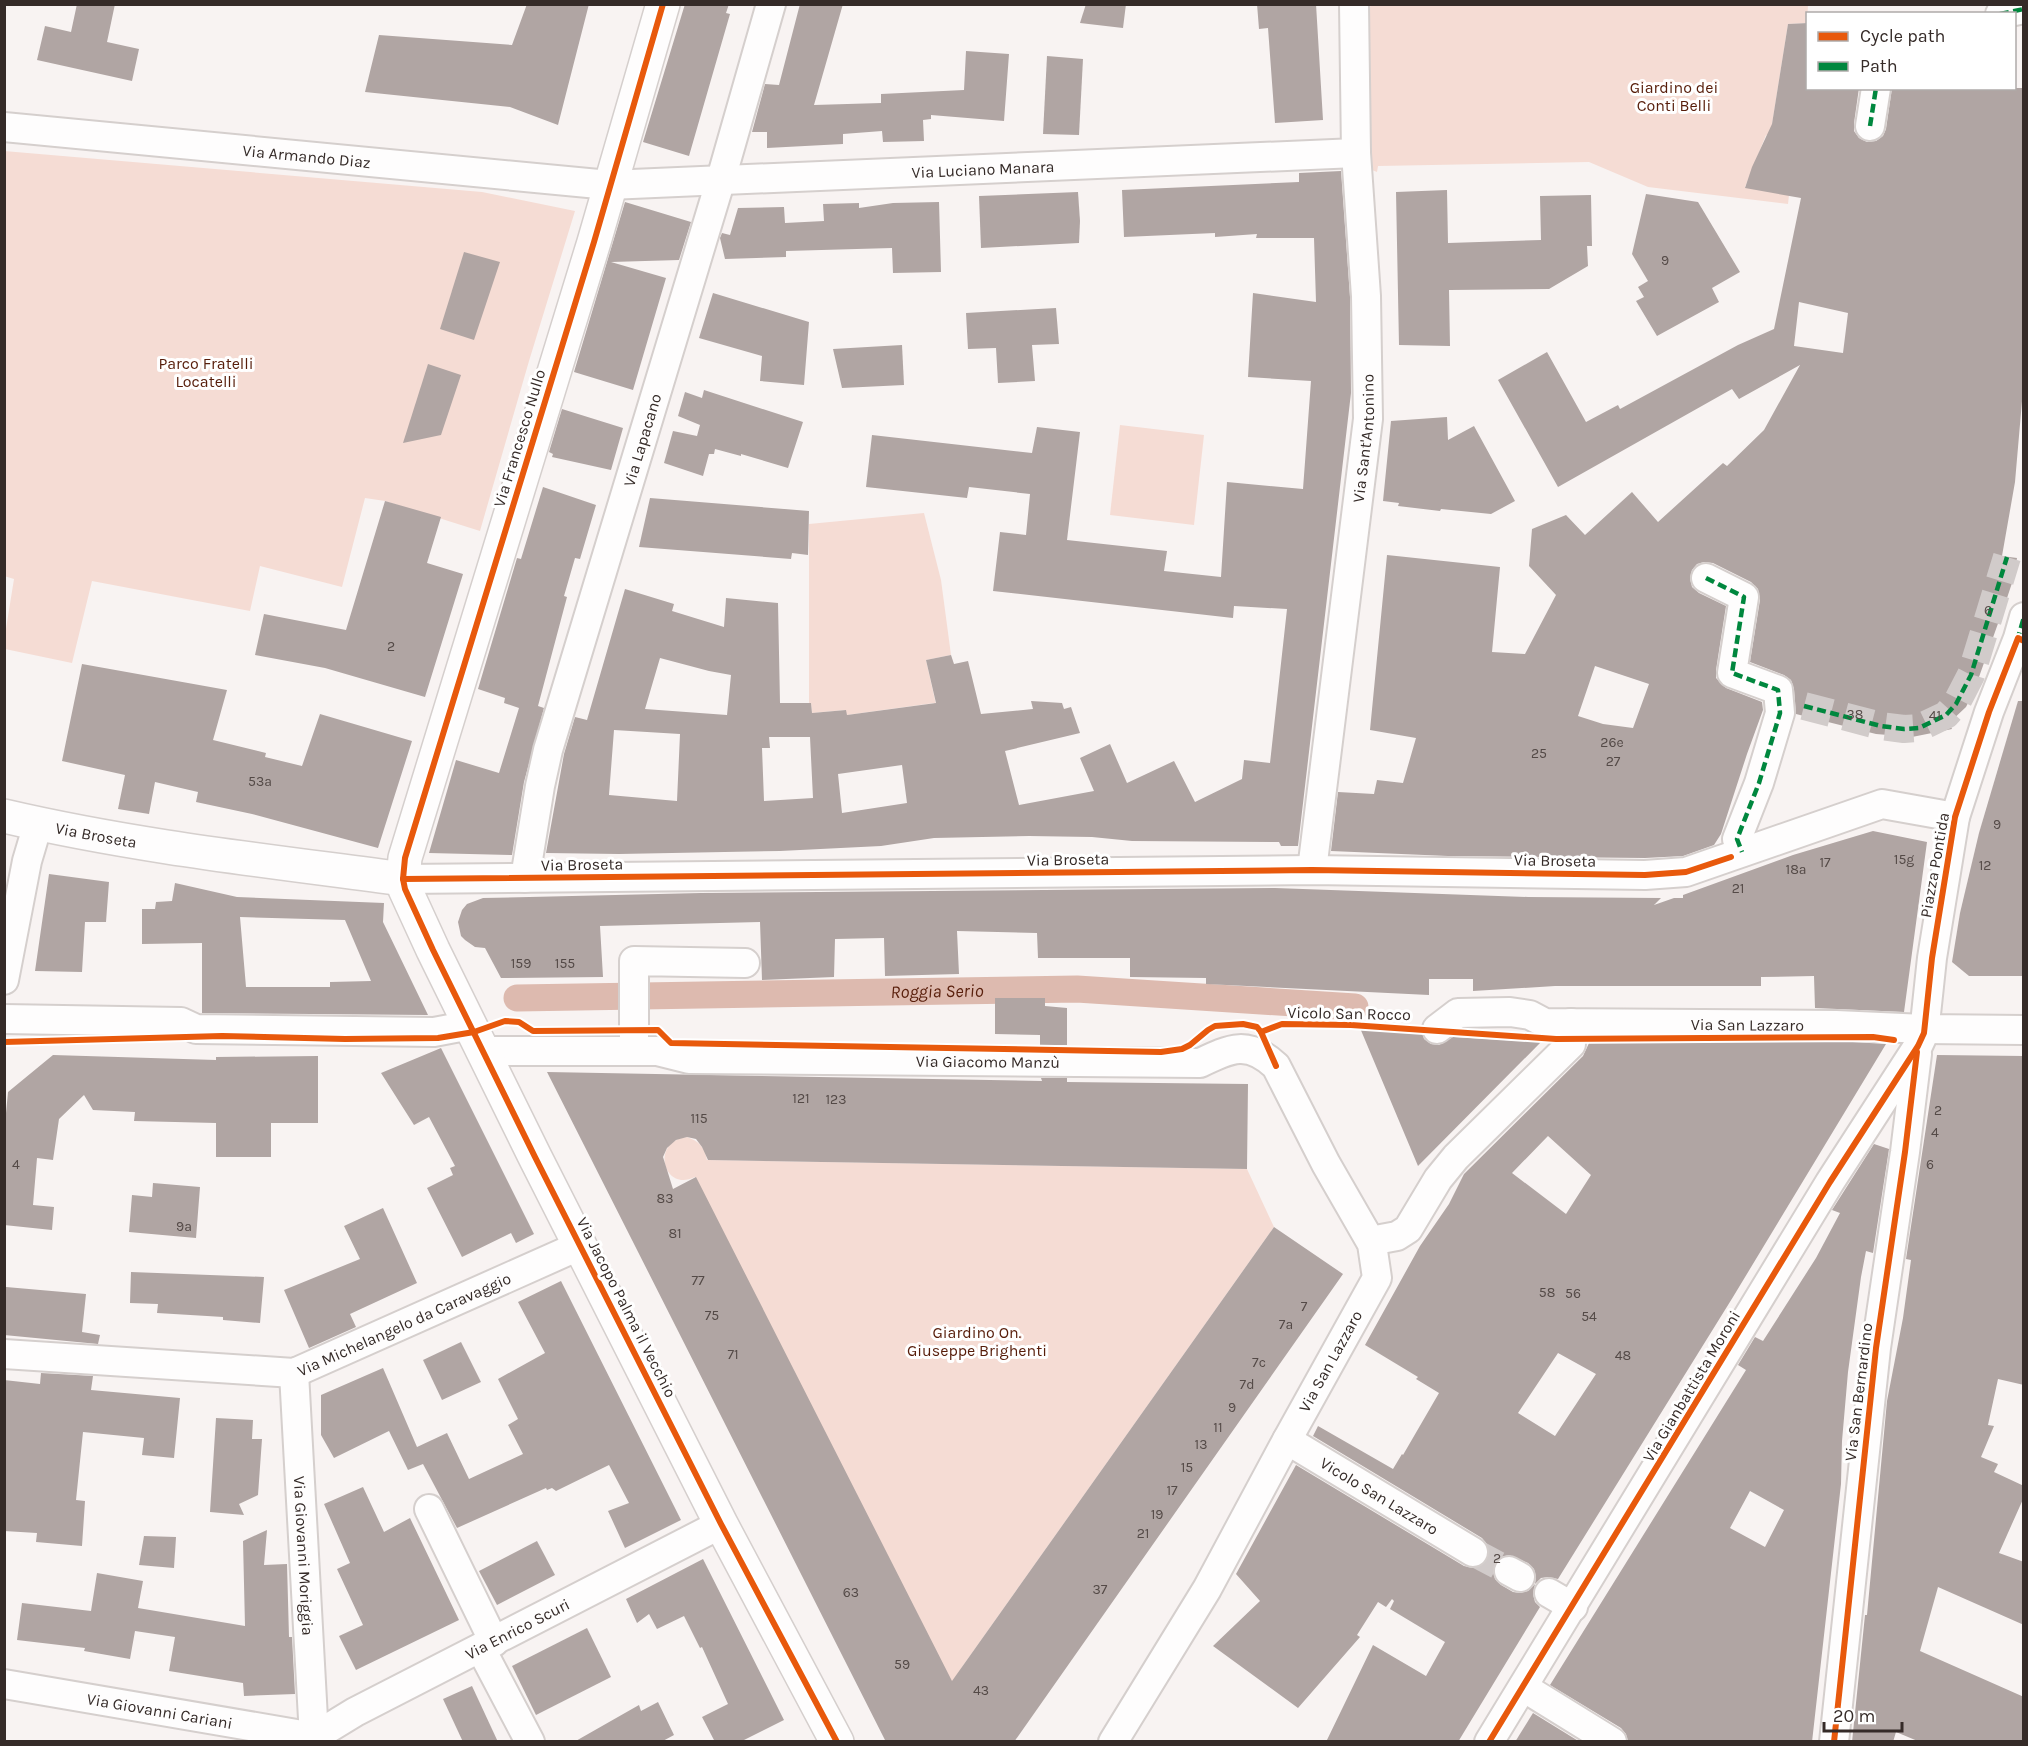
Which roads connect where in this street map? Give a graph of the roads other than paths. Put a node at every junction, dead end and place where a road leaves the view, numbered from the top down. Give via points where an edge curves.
1 (663, 4) edge
2 (771, 4) edge
3 (1354, 4) edge
4 (1876, 90) edge
5 (1870, 126) dead end
6 (4, 127) edge
7 (1356, 153) junction
8 (721, 179) junction
9 (609, 185) junction
10 (1706, 578) dead end
11 (2022, 632) edge
12 (4, 816) edge
13 (1955, 817) junction
14 (38, 824) junction
15 (1736, 854) junction
16 (1312, 870) junction
17 (525, 878) junction
18 (403, 879) junction
19 (745, 963) dead end
20 (4, 980) edge
21 (2024, 1014) edge
22 (4, 1020) edge
23 (1571, 1023) junction
24 (1922, 1028) junction
25 (1437, 1029) dead end
26 (2024, 1030) edge
27 (477, 1038) junction
28 (634, 1051) junction
29 (1372, 1244) junction
30 (581, 1245) junction
31 (4, 1354) edge
32 (294, 1374) junction
33 (1287, 1440) junction
34 (429, 1509) dead end
35 (722, 1524) junction
36 (1473, 1552) tunnel mouth
37 (488, 1645) junction
38 (4, 1684) edge
39 (1523, 1687) junction
40 (312, 1740) edge
41 (530, 1742) edge
42 (837, 1742) edge
43 (1113, 1742) edge
44 (1489, 1742) edge
45 (1612, 1742) edge
46 (1834, 1742) edge

1 - 9 street, Via Francesco Nullo
2 - 8 street, Via Lapacano
3 - 7 street, Via Sant'Antonino
4 - 5 street
6 - 9 street, Via Armando Diaz
7 - 8 street, Via Luciano Manara
7 - 16 street, Via Sant'Antonino via 1366,296 1368,419
8 - 9 street, Via Luciano Manara
8 - 17 street, Via Lapacano via 548,750
9 - 18 street, Via Francesco Nullo via 405,858
10 - 15 street via 1744,597 1732,673 1778,690 1780,713 1737,839
11 - 13 street, Piazza Pontida via 1995,694
12 - 14 street, Via Broseta
13 - 15 street, Piazza Pontida via 1882,804
13 - 24 street, Piazza Pontida
14 - 18 street, Via Broseta via 211,855
14 - 20 street
15 - 16 street, Via Broseta via 1686,872 1645,875
16 - 17 street, Via Broseta
17 - 18 street, Via Broseta
18 - 27 street, Via Jacopo Palma il Vecchio
19 - 28 street via 634,962
21 - 24 street
22 - 27 street, Via Giacomo Manzù via 181,1022 196,1029 434,1032
23 - 24 street, Via San Lazzaro
23 - 25 street, Via San Lazzaro via 1545,1023 1530,1015 1510,1012 1458,1012
23 - 29 street via 1571,1044 1456,1157 1408,1229
24 - 26 street
24 - 39 street, Via Gianbattista Moroni via 1830,1182 1561,1600
24 - 46 street, Via San Bernardino via 1875,1348
27 - 28 street, Via Giacomo Manzù
27 - 30 street, Via Jacopo Palma il Vecchio
28 - 29 street, Via Giacomo Manzù via 657,1051 689,1059 1200,1063 1230,1049 1251,1049 1276,1066
29 - 33 street, Via San Lazzaro via 1377,1278
30 - 32 street, Via Michelangelo da Caravaggio
30 - 35 street, Via Jacopo Palma il Vecchio
31 - 32 street, Via Michelangelo da Caravaggio
32 - 40 street, Via Giovanni Moriggia
33 - 36 street, Vicolo San Lazzaro
33 - 43 street, Via San Lazzaro via 1207,1589
34 - 37 street
35 - 37 street, Via Enrico Scuri
35 - 42 street, Via Jacopo Palma il Vecchio
37 - 40 street, Via Enrico Scuri via 355,1712
37 - 41 street
38 - 40 street, Via Giovanni Cariani
39 - 44 street, Via Gianbattista Moroni
39 - 45 street

